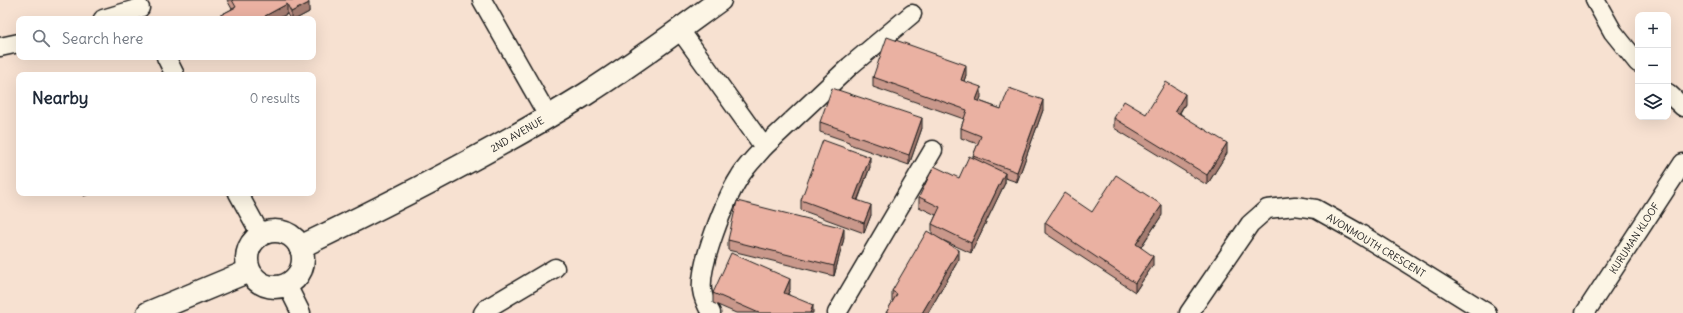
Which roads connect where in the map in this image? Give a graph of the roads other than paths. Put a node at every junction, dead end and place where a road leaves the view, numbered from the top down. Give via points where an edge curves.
1 (482, 0) edge
2 (720, 0) edge
3 (1595, 0) edge
4 (141, 9) edge
5 (912, 14) dead end
6 (114, 16) edge
7 (680, 30) junction
8 (16, 44) edge
9 (0, 47) edge
10 (1635, 59) edge
11 (168, 60) edge
12 (174, 72) edge
13 (1671, 96) edge
14 (1683, 107) edge
15 (548, 116) junction
16 (764, 147) junction
17 (933, 150) dead end
18 (1683, 163) edge
19 (240, 196) edge
20 (261, 235) junction
21 (300, 247) junction
22 (555, 268) dead end
23 (250, 271) junction
24 (287, 284) junction
25 (148, 313) edge
26 (301, 313) edge
27 (483, 313) edge
28 (710, 313) edge
29 (837, 313) edge
30 (1189, 313) edge
31 (1487, 313) edge
32 (1585, 313) edge

1 - 15 street
2 - 7 street, 2ND AVENUE
3 - 10 street via 1613,32
4 - 6 street
5 - 16 street via 850,66
7 - 15 street, 2ND AVENUE via 587,93
7 - 16 street
8 - 9 street
11 - 12 street
13 - 14 street
15 - 21 street, 2ND AVENUE via 495,148 401,198
16 - 28 street via 739,177 717,224 702,274 704,301
17 - 29 street
18 - 32 street, KURUMAN KLOOF
19 - 20 street
20 - 21 street via 277,231 286,233
20 - 23 street via 251,244 248,252 247,262
21 - 24 street via 303,264 295,279
22 - 27 street
23 - 24 street via 254,279 270,287
23 - 25 street
24 - 26 street
30 - 31 street, AVONMOUTH CRESCENT via 1250,224 1267,209 1295,206 1316,209 1330,216

